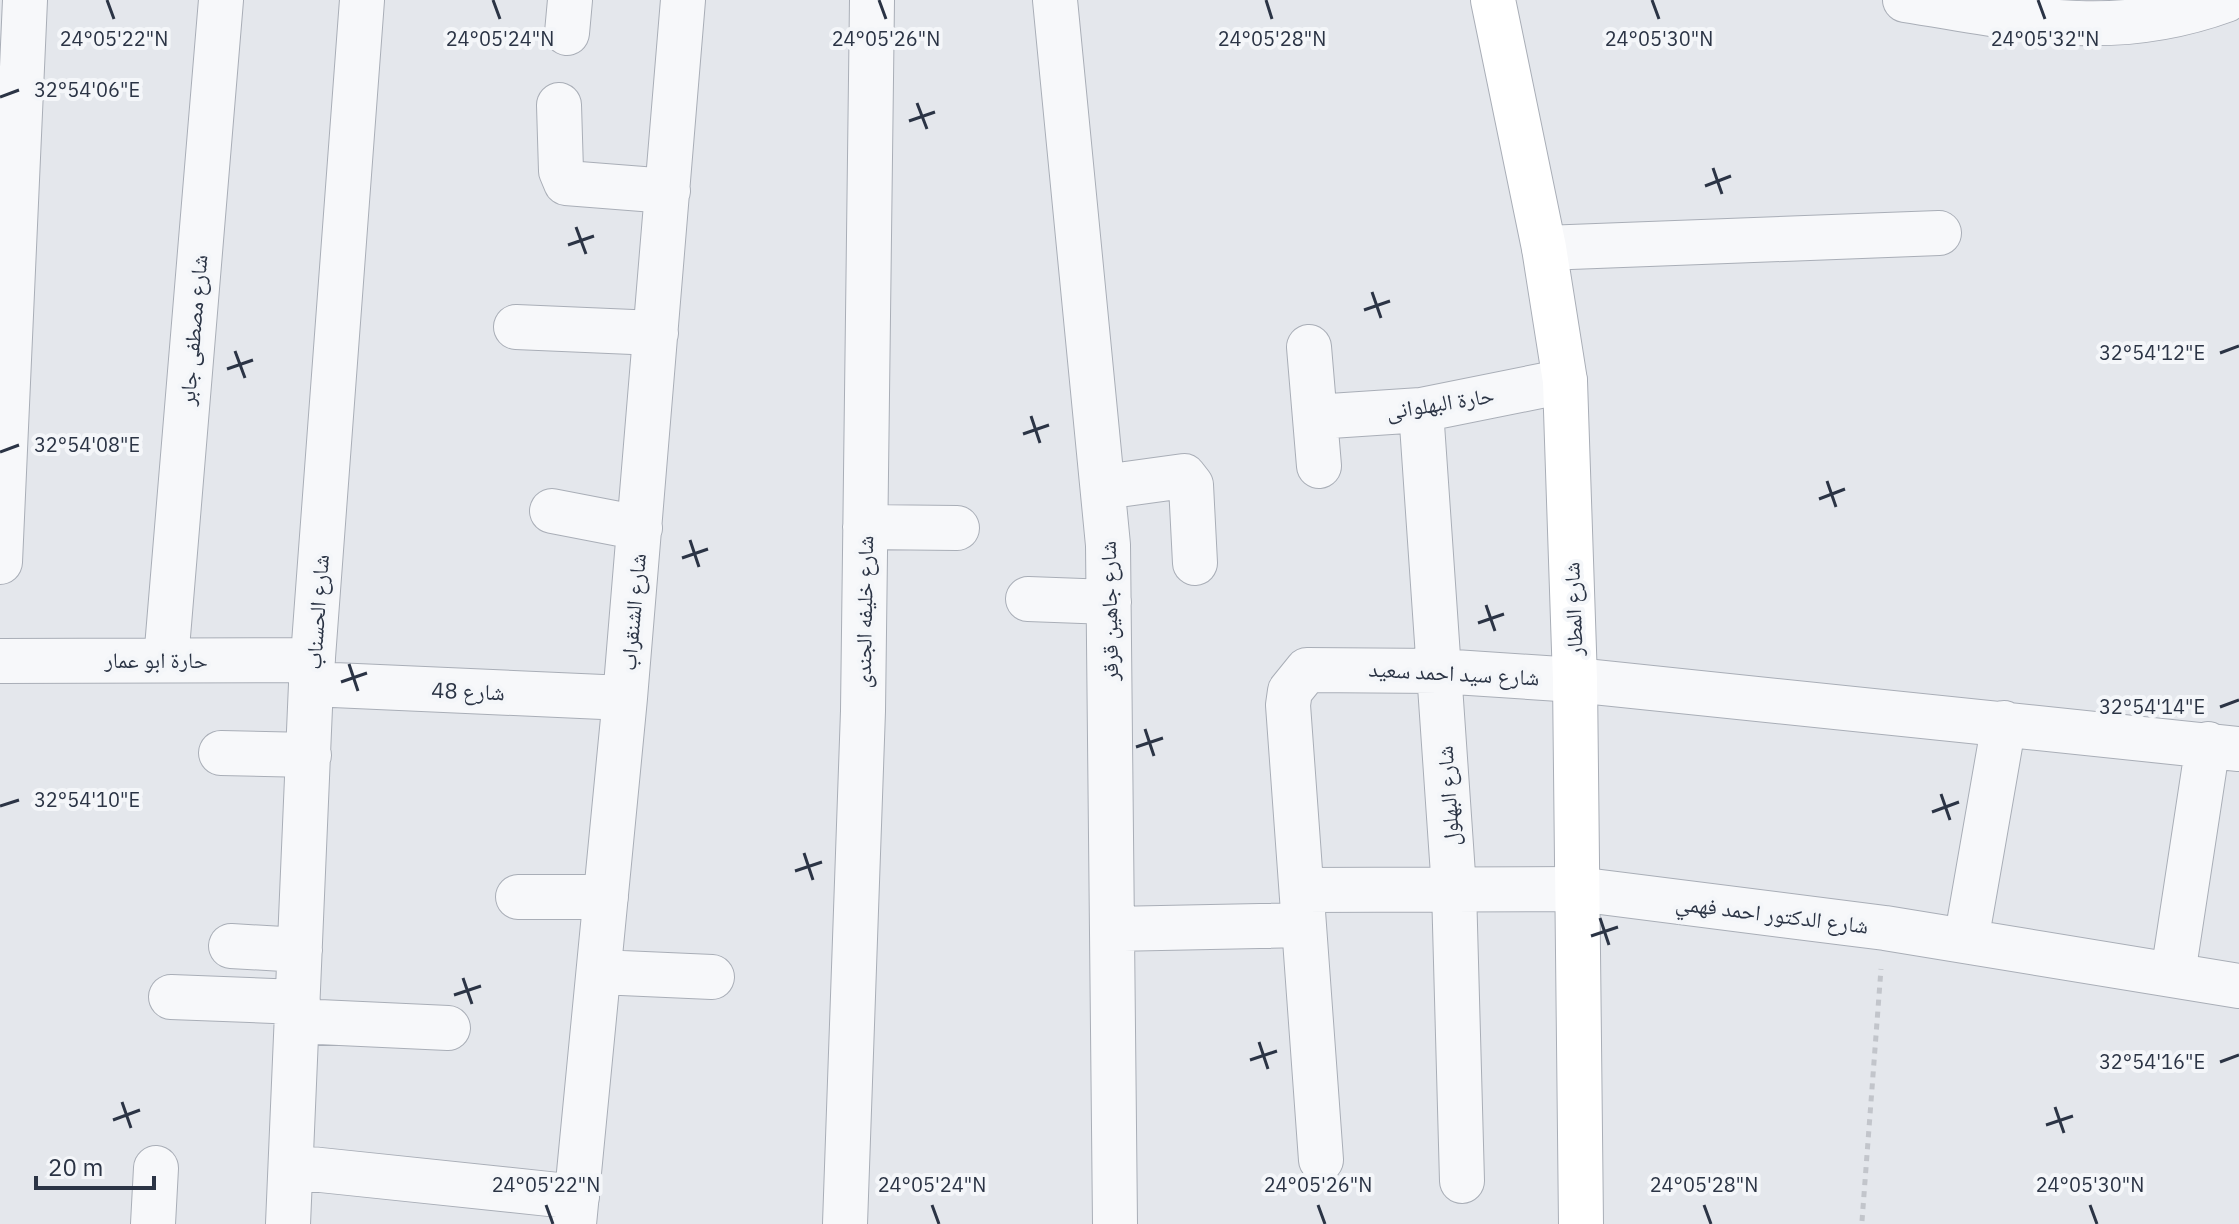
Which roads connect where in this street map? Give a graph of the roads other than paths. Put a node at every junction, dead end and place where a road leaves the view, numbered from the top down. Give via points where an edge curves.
1 (221, 0) edge
2 (362, 0) edge
3 (683, 0) edge
4 (872, 0) edge
5 (1055, 0) edge
6 (1493, 0) edge
7 (1905, 0) edge
8 (2226, 0) edge
9 (16, 17) edge
10 (559, 105) dead end
11 (9, 132) edge
12 (668, 191) junction
13 (1939, 233) dead end
14 (1544, 248) junction
15 (6, 274) edge
16 (516, 327) dead end
17 (656, 333) junction
18 (5, 340) edge
19 (1309, 347) dead end
20 (1565, 381) junction
21 (1421, 410) junction
22 (1315, 417) junction
23 (1319, 466) dead end
24 (2, 483) edge
25 (1104, 487) junction
26 (552, 511) dead end
27 (865, 527) junction
28 (640, 528) junction
29 (957, 528) dead end
30 (0, 562) edge
31 (1195, 563) dead end
32 (1028, 599) dead end
33 (1109, 602) junction
34 (166, 660) junction
35 (0, 661) edge
36 (1439, 671) junction
37 (312, 672) junction
38 (1575, 680) junction
39 (625, 698) junction
40 (2004, 723) junction
41 (2224, 746) edge
42 (221, 753) dead end
43 (309, 755) junction
44 (1454, 889) junction
45 (1577, 889) junction
46 (518, 897) dead end
47 (606, 897) junction
48 (1303, 907) junction
49 (1112, 929) junction
50 (1966, 941) junction
51 (231, 946) dead end
52 (300, 950) junction
53 (599, 972) junction
54 (2173, 974) junction
55 (712, 977) dead end
56 (2239, 986) edge
57 (171, 997) dead end
58 (298, 1011) junction
59 (448, 1028) dead end
60 (1321, 1160) dead end
61 (292, 1167) junction
62 (156, 1168) dead end
63 (1462, 1181) dead end
64 (575, 1211) edge
65 (153, 1224) edge
66 (288, 1224) edge
67 (845, 1224) edge
68 (1115, 1224) edge
69 (1581, 1224) edge

1 - 34 street, شارع مصطفى جابر
2 - 37 street, شارع الحسناب
3 - 12 street, شارع الشنقراب
4 - 27 street, شارع خليفه الجندى
5 - 25 street, شارع جاهين قرقر
6 - 14 street, شارع المطار
7 - 8 street via 2096,26 2165,19
9 - 11 street
10 - 12 street via 566,183
11 - 15 street
12 - 17 street, شارع الشنقراب
13 - 14 street
14 - 20 street, شارع المطار
15 - 18 street
16 - 17 street
17 - 28 street, شارع الشنقراب
18 - 24 street
19 - 22 street
20 - 21 street, حارة البهلوانى
20 - 38 street, شارع المطار
21 - 22 street, حارة البهلوانى
21 - 36 street, شارع البهلول
22 - 23 street
24 - 30 street
25 - 31 street via 1184,476 1191,485
25 - 33 street, شارع جاهين قرقر
26 - 28 street
27 - 29 street
27 - 67 street, شارع خليفه الجندى
28 - 39 street, شارع الشنقراب
32 - 33 street
33 - 49 street, شارع جاهين قرقر
34 - 35 street, حارة ابو عمار
34 - 37 street, حارة ابو عمار
36 - 38 street, شارع سيد احمد سعيد
36 - 44 street, شارع البهلول
36 - 48 street, شارع سيد احمد سعيد via 1321,668 1296,679 1288,705
37 - 39 street, شارع 48
37 - 43 street, شارع الحسناب
38 - 40 street, شارع سيد احمد سعيد
38 - 45 street, شارع المطار
39 - 47 street, شارع الشنقراب
40 - 41 street, شارع سيد احمد سعيد
40 - 50 street
41 - 54 street
42 - 43 street
43 - 52 street, شارع الحسناب
44 - 45 street, شارع الدكتور احمد فهمي
44 - 48 street, شارع الدكتور احمد فهمي
44 - 63 street, شارع البهلول
45 - 50 street, شارع الدكتور احمد فهمي
45 - 69 street, شارع المطار
46 - 47 street
47 - 53 street, شارع الشنقراب
48 - 49 street, شارع الدكتور احمد فهمي
48 - 60 street, شارع سيد احمد سعيد
49 - 68 street, شارع جاهين قرقر
50 - 54 street, شارع الدكتور احمد فهمي
51 - 52 street
52 - 58 street, شارع الحسناب
53 - 55 street
53 - 64 street, شارع الشنقراب
54 - 56 street, شارع الدكتور احمد فهمي
57 - 58 street
58 - 59 street
58 - 61 street, شارع الحسناب
61 - 64 street
61 - 66 street, شارع الحسناب
62 - 65 street

